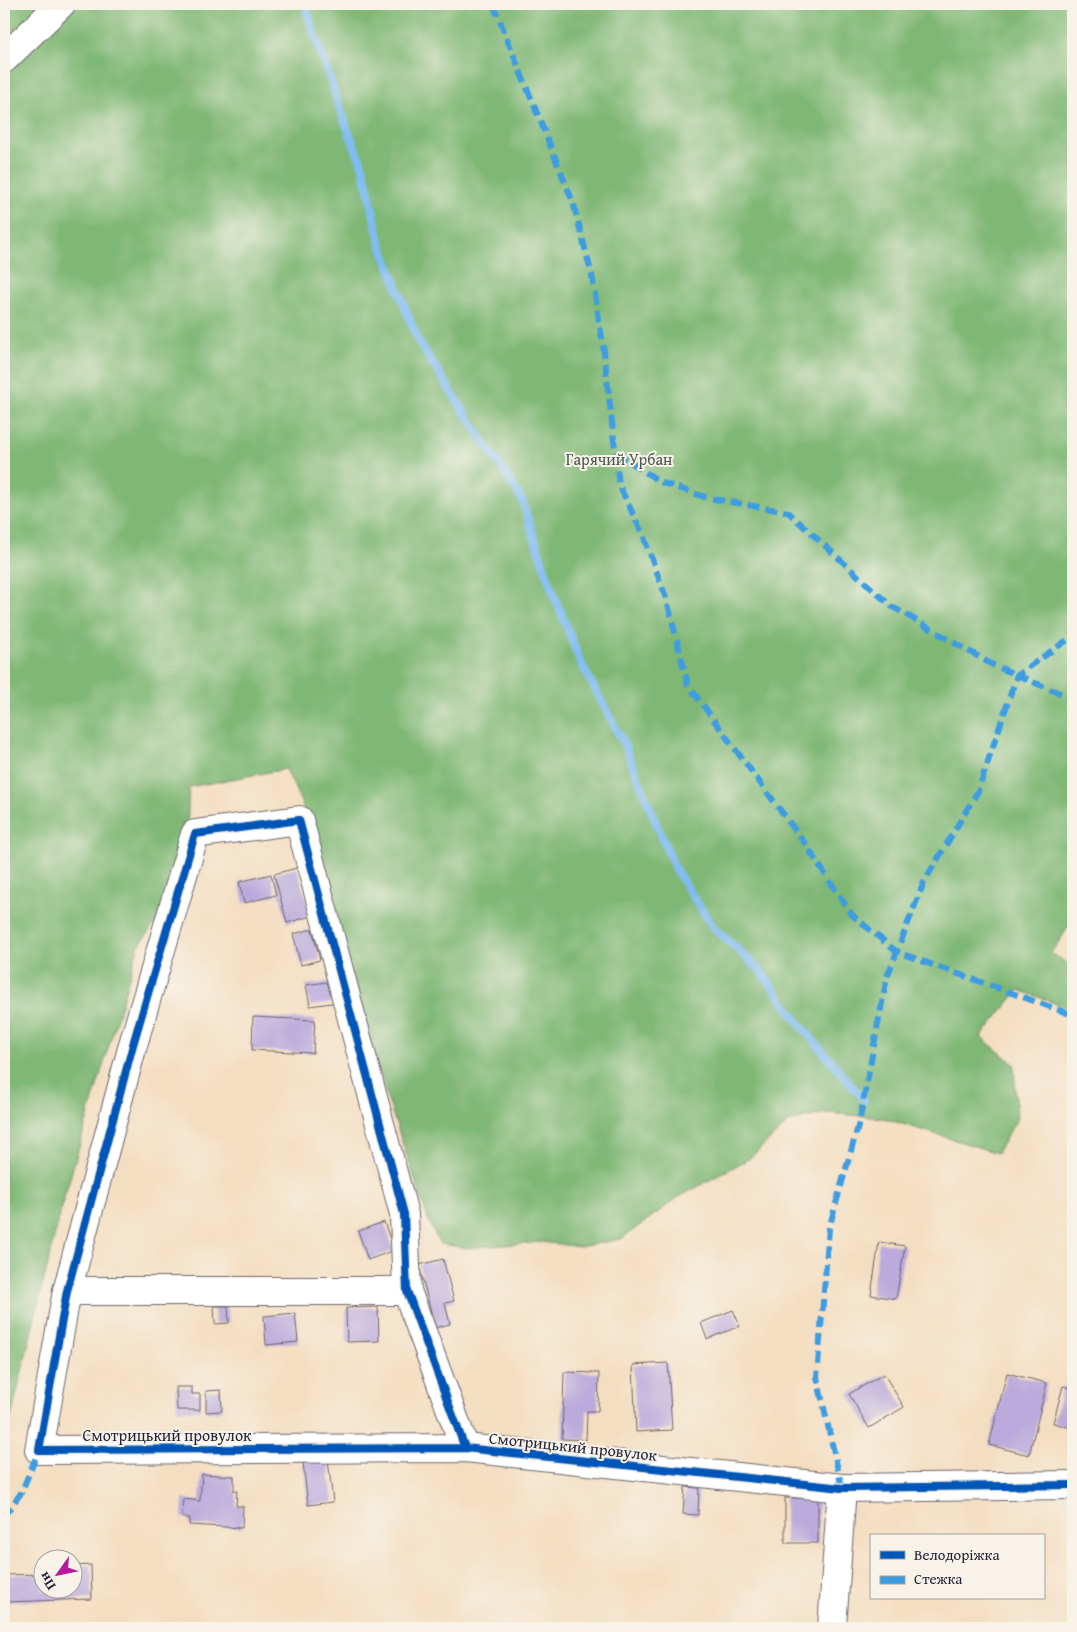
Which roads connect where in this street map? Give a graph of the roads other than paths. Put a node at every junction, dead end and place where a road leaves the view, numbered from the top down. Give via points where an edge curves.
1 (61, 4) edge
2 (4, 59) edge
3 (67, 1291) junction
4 (407, 1291) junction
5 (465, 1448) junction
6 (1073, 1485) edge
7 (842, 1488) junction
8 (832, 1628) edge

1 - 2 street
3 - 4 street
3 - 4 street via 134,1041 196,834 299,820 404,1214
3 - 5 street, Смотрицький провулок via 39,1450
4 - 5 street
5 - 7 street, Смотрицький провулок
6 - 7 street, Смотрицький провулок
7 - 8 street

